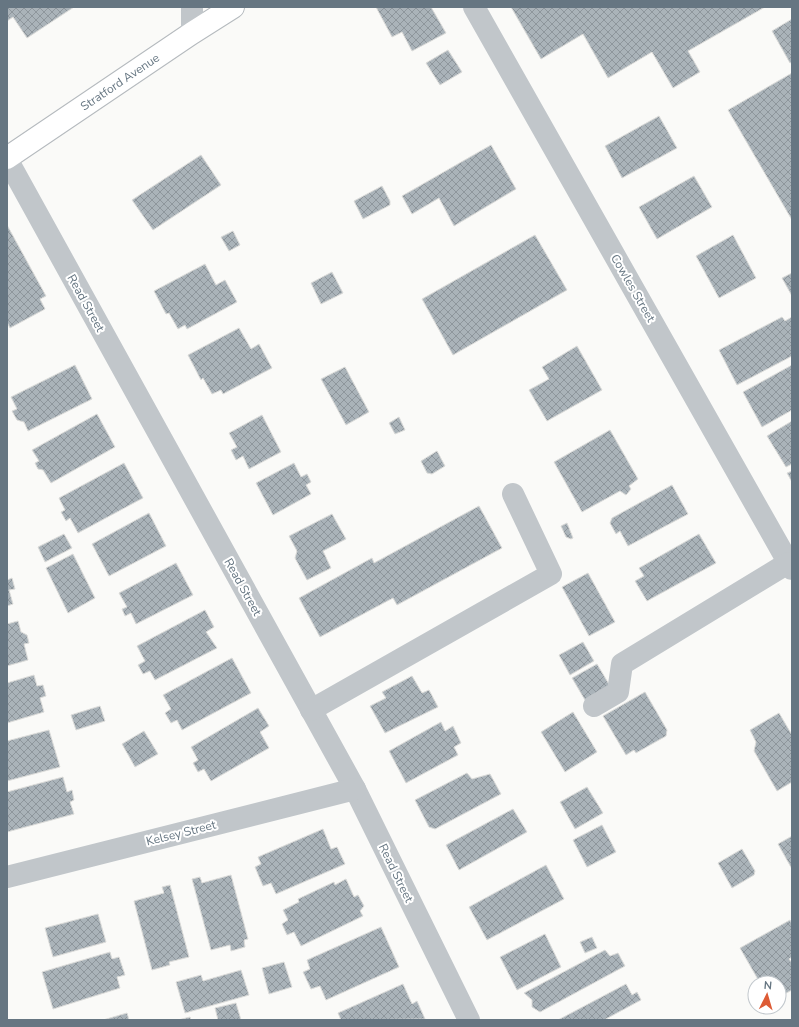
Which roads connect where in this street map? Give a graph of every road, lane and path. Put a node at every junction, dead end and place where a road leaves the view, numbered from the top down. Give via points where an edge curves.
1 (192, 7) edge
2 (233, 7) edge
3 (474, 7) edge
4 (192, 32) junction
5 (7, 159) edge
6 (513, 494) dead end
7 (790, 566) edge
8 (594, 706) dead end
9 (311, 710) junction
10 (355, 789) junction
11 (7, 877) edge
12 (469, 1020) edge

1 - 4 street
2 - 4 main road, Stratford Avenue
3 - 7 street, Cowles Street
4 - 5 main road, Stratford Avenue
5 - 9 street, Read Street
6 - 9 street via 551,574
7 - 8 street via 622,664 618,692
9 - 10 street, Read Street
10 - 11 street, Kelsey Street
10 - 12 street, Read Street

